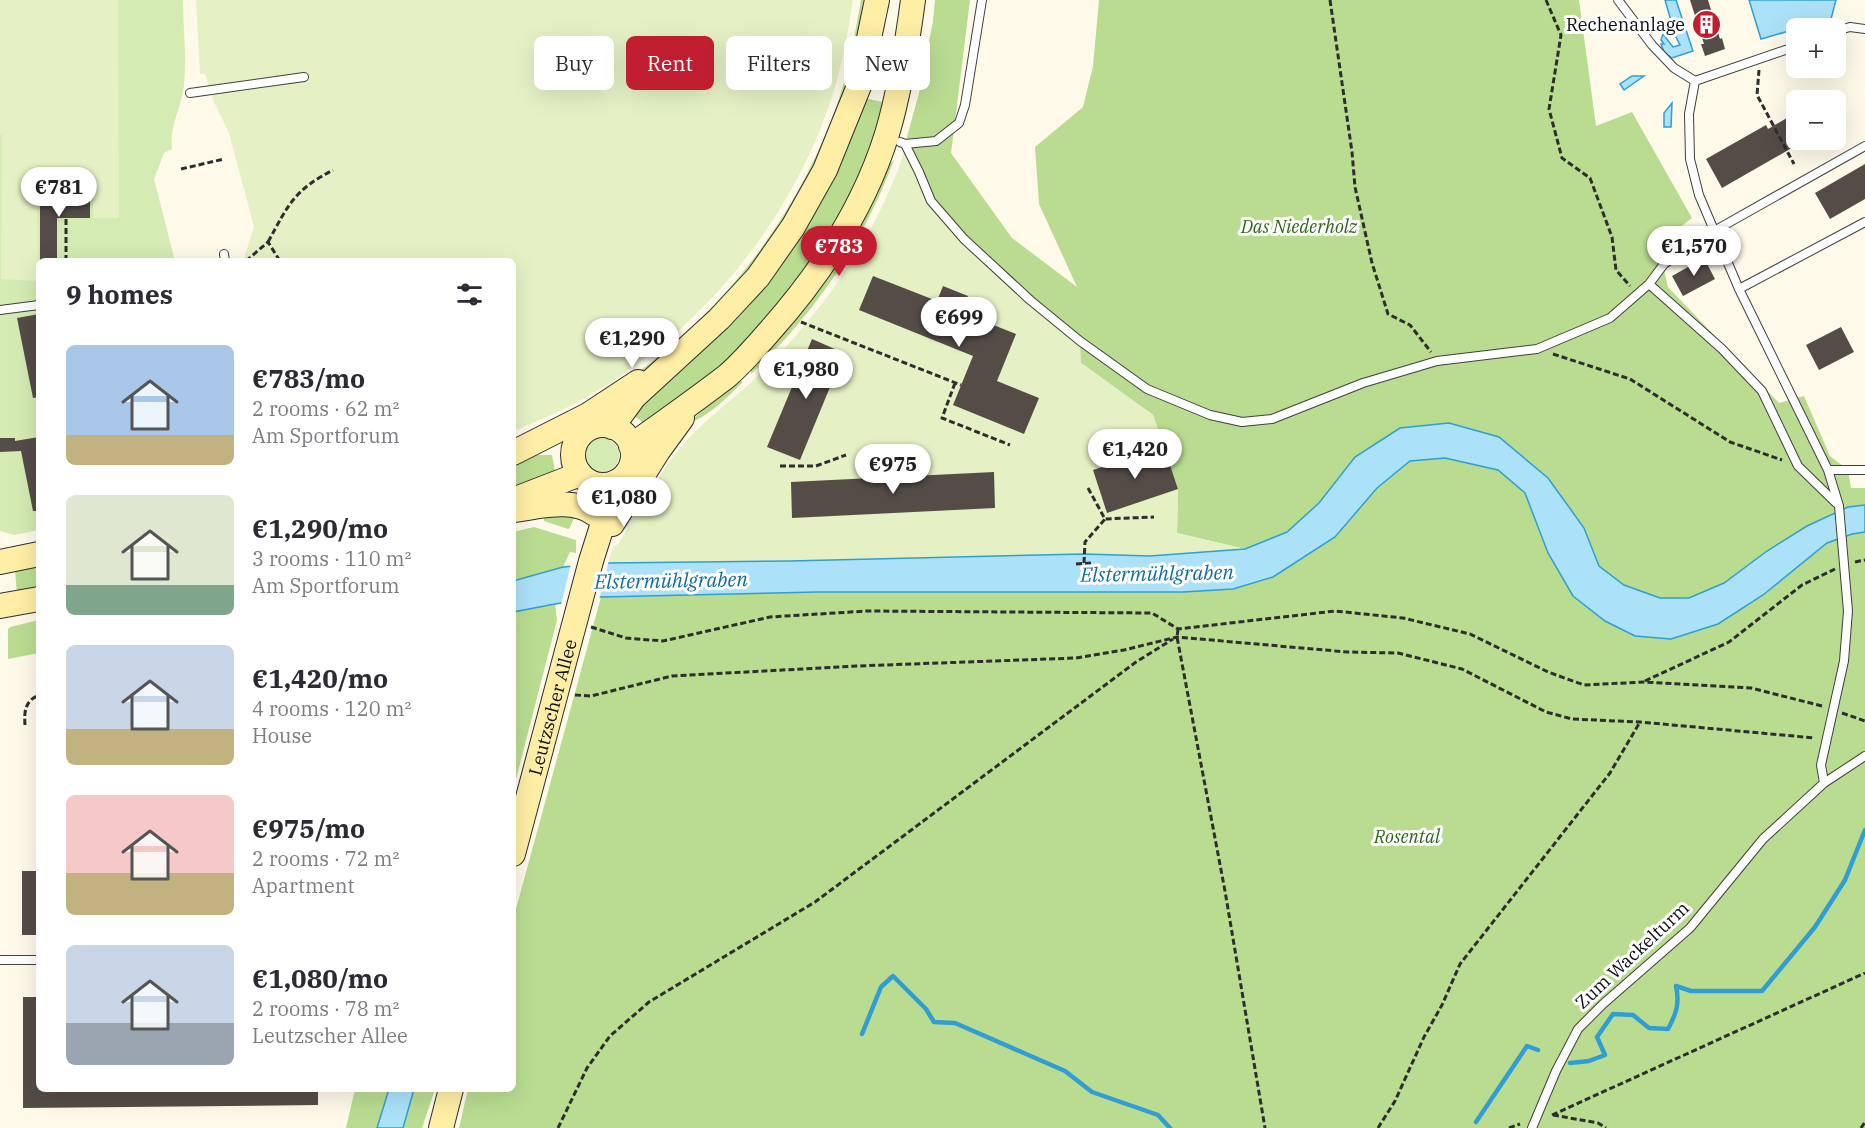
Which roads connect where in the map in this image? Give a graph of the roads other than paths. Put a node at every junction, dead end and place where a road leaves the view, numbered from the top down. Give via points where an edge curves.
1 (877, 0) edge
2 (913, 0) edge
3 (982, 0) edge
4 (1618, 0) edge
5 (1846, 28) edge
6 (1865, 29) edge
7 (869, 36) edge
8 (1786, 50) edge
9 (304, 77) dead end
10 (1695, 81) junction
11 (857, 90) edge
12 (872, 90) edge
13 (190, 93) dead end
14 (896, 97) junction
15 (896, 140) junction
16 (1865, 146) edge
17 (1865, 222) edge
18 (1714, 231) junction
19 (1649, 284) junction
20 (1739, 289) junction
21 (36, 305) edge
22 (0, 310) edge
23 (677, 356) junction
24 (728, 375) junction
25 (612, 427) junction
26 (574, 446) junction
27 (631, 446) junction
28 (516, 452) edge
29 (516, 454) edge
30 (1828, 470) junction
31 (1865, 470) edge
32 (597, 480) junction
33 (516, 499) edge
34 (1839, 506) junction
35 (516, 510) edge
36 (595, 514) junction
37 (36, 555) edge
38 (591, 561) junction
39 (0, 562) edge
40 (36, 599) edge
41 (0, 606) edge
42 (1865, 756) edge
43 (1824, 783) junction
44 (516, 843) edge
45 (0, 960) edge
46 (36, 960) edge
47 (449, 1092) edge
48 (441, 1128) edge
49 (1532, 1128) edge

1 - 7 main road
2 - 14 main road
3 - 15 lane via 965,105 958,123 936,141
4 - 10 lane via 1652,45 1674,68
5 - 6 lane
8 - 10 lane
9 - 13 lane
10 - 18 lane via 1689,114 1690,159
11 - 23 main road via 825,170 793,227 758,277
12 - 14 main road
14 - 15 main road
15 - 19 lane via 919,172 930,201 964,239 1080,341 1147,389 1200,411 1242,422 1272,419 1437,361 1537,349 1610,318
15 - 24 main road via 803,293
16 - 18 lane
17 - 20 lane
18 - 19 lane via 1664,264
18 - 20 lane
19 - 34 lane via 1722,348 1762,391 1798,466
20 - 30 lane
21 - 22 lane
23 - 25 main road via 634,397
23 - 28 main road via 588,415
24 - 27 main road
24 - 38 main road, Leutzscher Allee via 674,429
25 - 26 main road via 594,427
25 - 27 main road
26 - 29 main road
26 - 32 main road via 574,461
27 - 32 main road via 632,463 628,471
30 - 31 lane
30 - 34 lane
32 - 33 main road
32 - 36 main road, Leutzscher Allee
32 - 38 main road, Leutzscher Allee
34 - 43 lane via 1848,611 1844,661 1821,765
35 - 36 main road via 564,504 587,508
36 - 38 main road, Leutzscher Allee
37 - 39 main road
38 - 44 main road, Leutzscher Allee
40 - 41 main road
42 - 43 lane, Zum Wackelturm
43 - 49 lane, Zum Wackelturm via 1763,839 1690,928 1578,1029
45 - 46 lane
47 - 48 main road

